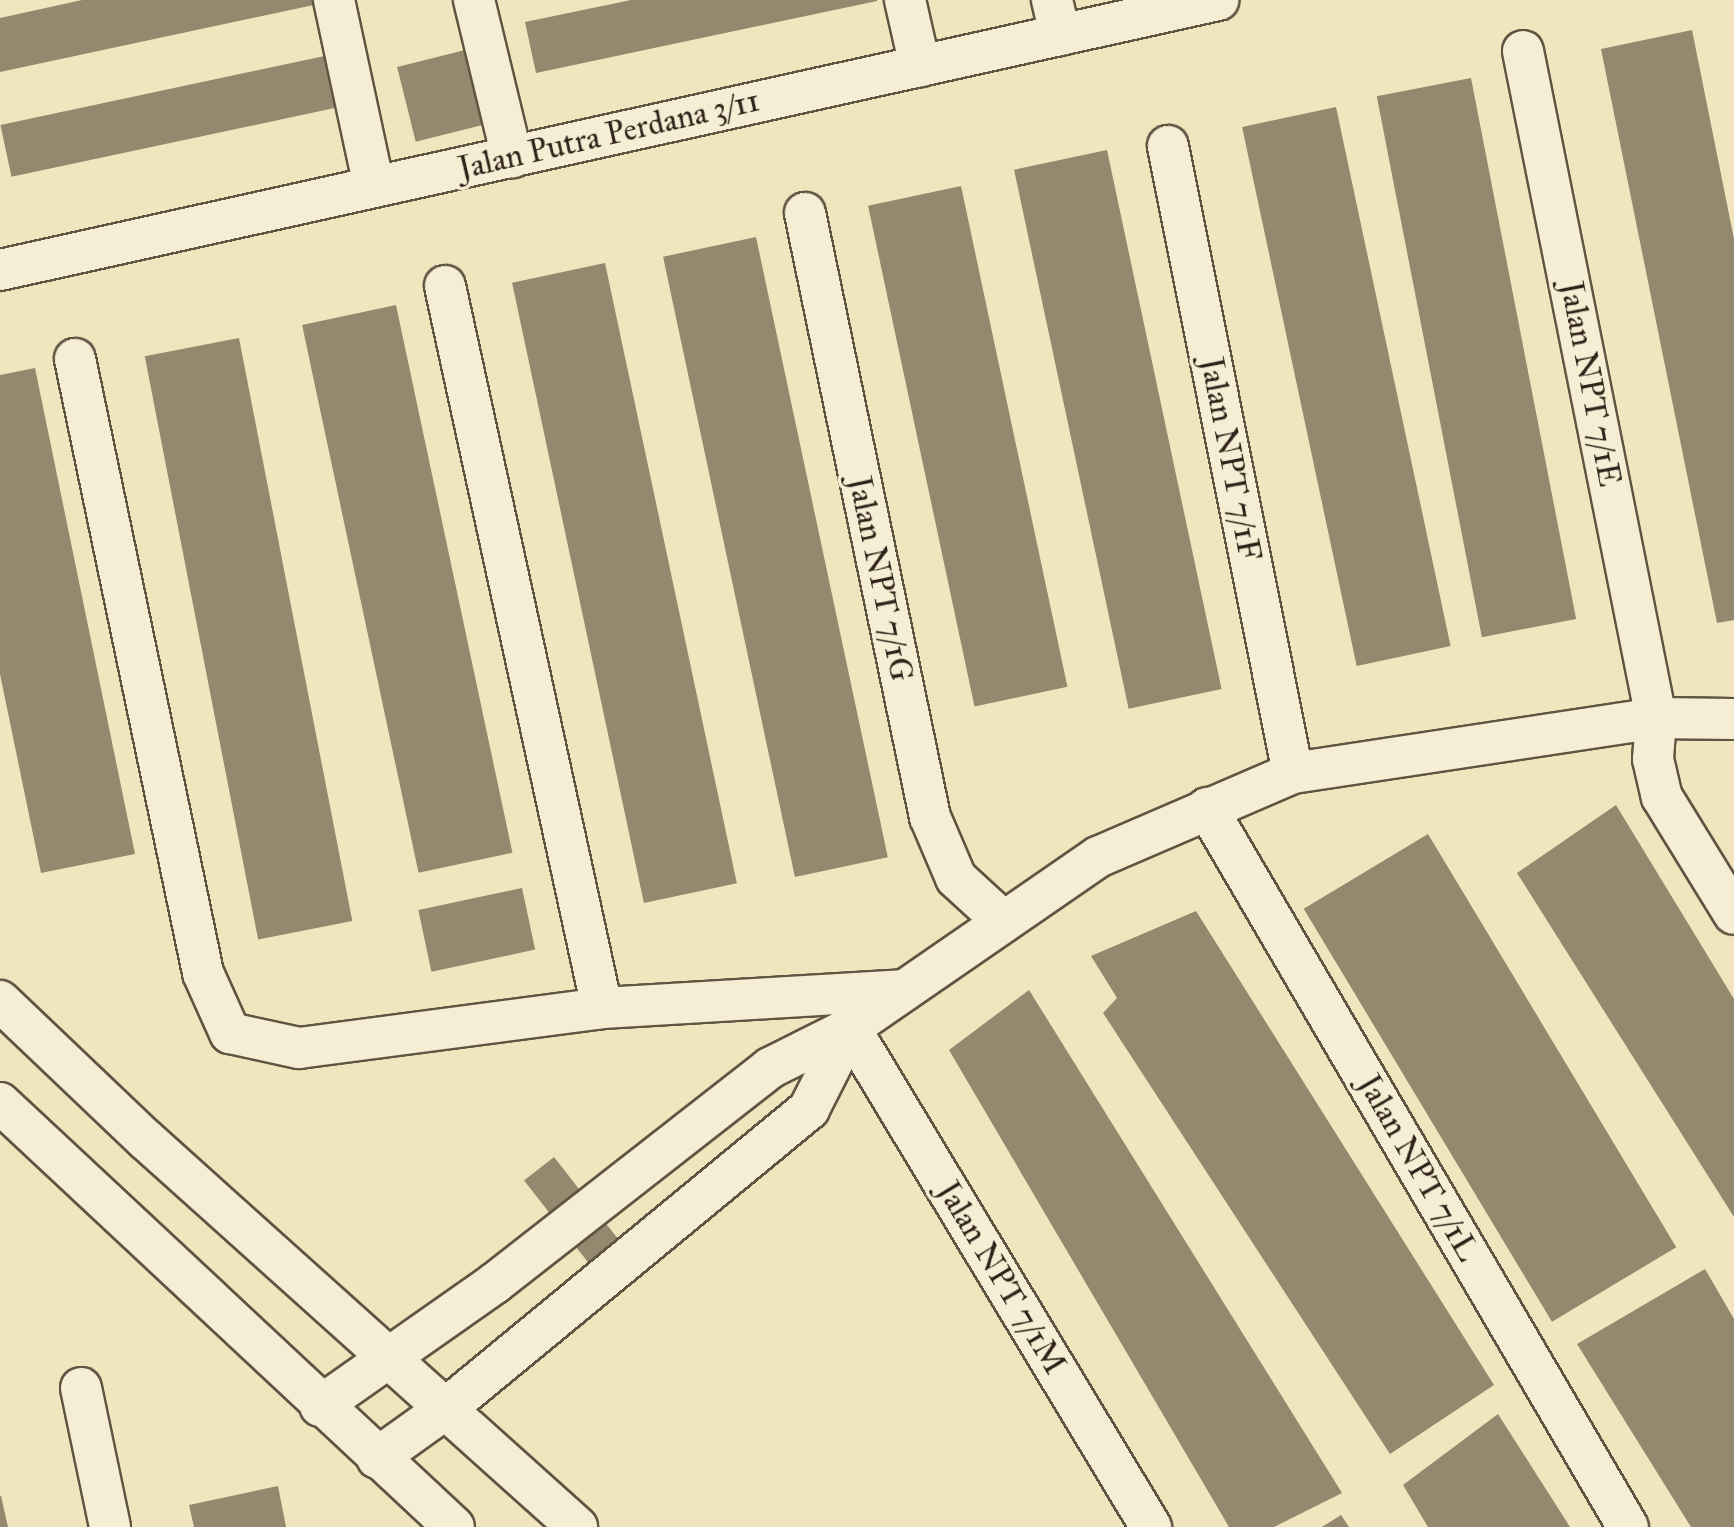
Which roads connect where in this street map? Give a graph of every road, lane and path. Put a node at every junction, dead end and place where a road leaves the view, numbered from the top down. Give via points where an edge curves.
1 (334, 0) edge
2 (474, 0) edge
3 (905, 0) edge
4 (1218, 0) edge
5 (1056, 18) edge
6 (1523, 51) dead end
7 (920, 66) junction
8 (1168, 146) dead end
9 (512, 157) junction
10 (374, 187) junction
11 (805, 213) dead end
12 (0, 270) edge
13 (445, 286) dead end
14 (75, 359) dead end
15 (1656, 718) junction
16 (1734, 719) edge
17 (1293, 773) junction
18 (1207, 808) junction
19 (1734, 914) edge
20 (1003, 921) junction
21 (903, 990) junction
22 (0, 1001) edge
23 (602, 1008) junction
24 (850, 1028) junction
25 (0, 1103) edge
26 (388, 1358) junction
27 (81, 1388) dead end
28 (320, 1406) junction
29 (444, 1410) junction
30 (377, 1458) junction
31 (110, 1527) edge
32 (454, 1527) edge
33 (577, 1527) edge
34 (1151, 1527) edge
35 (1628, 1527) edge

1 - 10 street
2 - 9 street
3 - 7 street
4 - 5 street, Jalan Putra Perdana 3/11
5 - 7 street, Jalan Putra Perdana 3/11
6 - 15 street, Jalan NPT 7/1E
7 - 9 street, Jalan Putra Perdana 3/11
8 - 17 street, Jalan NPT 7/1F
9 - 10 street, Jalan Putra Perdana 3/11
10 - 12 street, Jalan Putra Perdana 3/11
11 - 20 street, Jalan NPT 7/1G via 930,817 956,878
13 - 23 street
14 - 23 street via 203,973 230,1033 299,1048
15 - 16 street
15 - 17 street
15 - 19 street, Jalan NPT 7/1E via 1653,759 1662,797
17 - 18 street
18 - 20 street via 1098,857
18 - 35 street, Jalan NPT 7/1L
20 - 21 street
21 - 23 street
21 - 24 street
22 - 26 street
24 - 26 street via 770,1068 495,1283
24 - 29 street via 809,1109
24 - 34 street, Jalan NPT 7/1M
25 - 28 street
26 - 28 street
26 - 29 street
27 - 31 street
28 - 30 street
29 - 30 street
29 - 33 street
30 - 32 street

